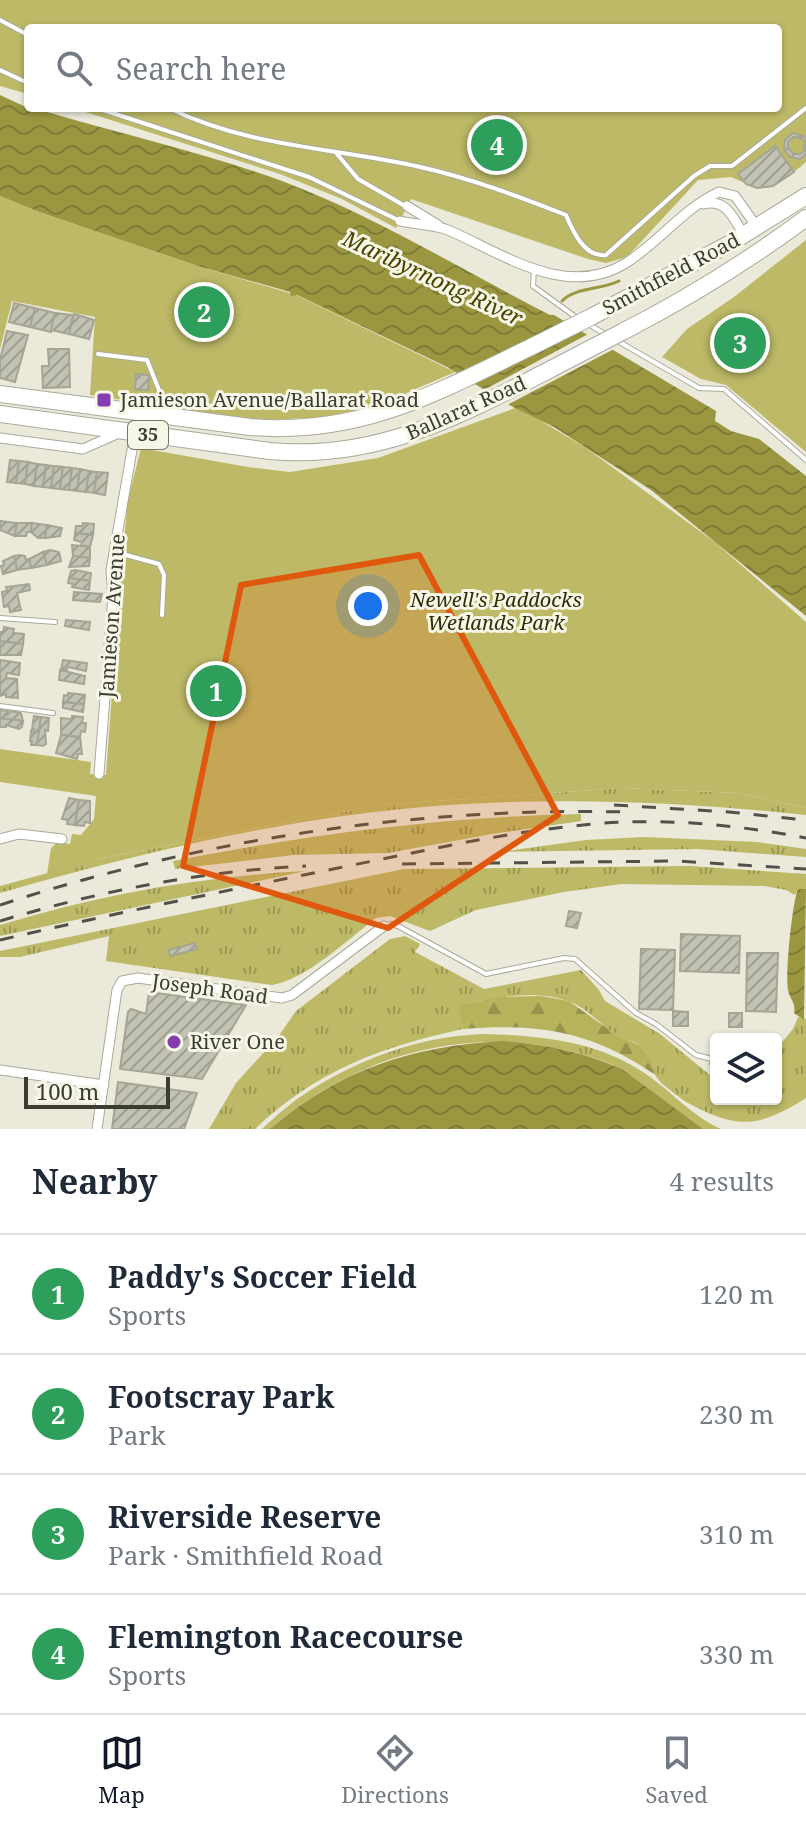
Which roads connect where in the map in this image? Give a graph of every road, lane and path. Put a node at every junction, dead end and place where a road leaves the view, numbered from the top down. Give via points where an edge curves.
1 (0, 20) edge
2 (24, 33) edge
3 (0, 70) edge
4 (24, 81) edge
5 (806, 108) edge
6 (109, 112) edge
7 (180, 112) edge
8 (335, 152) junction
9 (806, 196) edge
10 (407, 206) joint
11 (689, 212) junction
12 (806, 218) edge
13 (400, 221) joint
14 (448, 230) junction
15 (751, 231) junction
16 (764, 249) junction
17 (534, 269) junction
18 (533, 346) joint
19 (98, 354) dead end
20 (551, 369) joint
21 (0, 394) edge
22 (0, 414) edge
23 (150, 414) junction
24 (129, 433) junction
25 (0, 438) edge
26 (806, 460) edge
27 (115, 552) junction
28 (162, 615) dead end
29 (0, 618) edge
30 (55, 622) dead end
31 (0, 706) edge
32 (53, 713) dead end
33 (99, 774) dead end
34 (0, 839) edge
35 (62, 839) dead end
36 (384, 926) joint
37 (710, 1058) edge
38 (0, 1070) edge
39 (104, 1085) junction
40 (97, 1129) edge

1 - 2 lane
3 - 4 lane
5 - 8 lane via 732,166 710,166 694,176 606,255 598,256 573,232 566,215 420,167
6 - 13 lane via 309,177
7 - 8 lane via 241,135
8 - 10 lane via 358,179
9 - 15 highway, Smithfield Road / 35
10 - 14 street
11 - 15 street via 720,203
11 - 15 street via 712,195 726,192 737,198
11 - 17 street via 611,270 573,277
12 - 16 highway, Smithfield Road / 35
13 - 14 street
14 - 17 street
15 - 16 highway
15 - 18 highway, Smithfield Road / 35, bridge
16 - 20 highway, Smithfield Road / 35, bridge via 673,306
17 - 26 lane via 533,286 562,309 699,388 724,389
18 - 23 highway, Ballarat Road / 35 via 386,413 320,427 275,429
19 - 23 lane via 147,360 161,395
20 - 24 highway, Ballarat Road / 35 via 433,427 315,454
21 - 23 highway, Ballarat Road / 35
22 - 24 highway, Ballarat Road / 35
23 - 24 street, Jamieson Avenue
24 - 25 street via 83,449
24 - 27 street, Jamieson Avenue
27 - 28 lane via 159,564 164,575
27 - 33 street, Jamieson Avenue
29 - 30 lane
31 - 32 lane
34 - 35 street via 19,834
36 - 37 lane, Joseph Road via 404,929 486,974 575,959 636,1013 696,1055
36 - 39 street, Joseph Road via 285,998 124,979 117,986
38 - 39 street
39 - 40 street, Joseph Road

